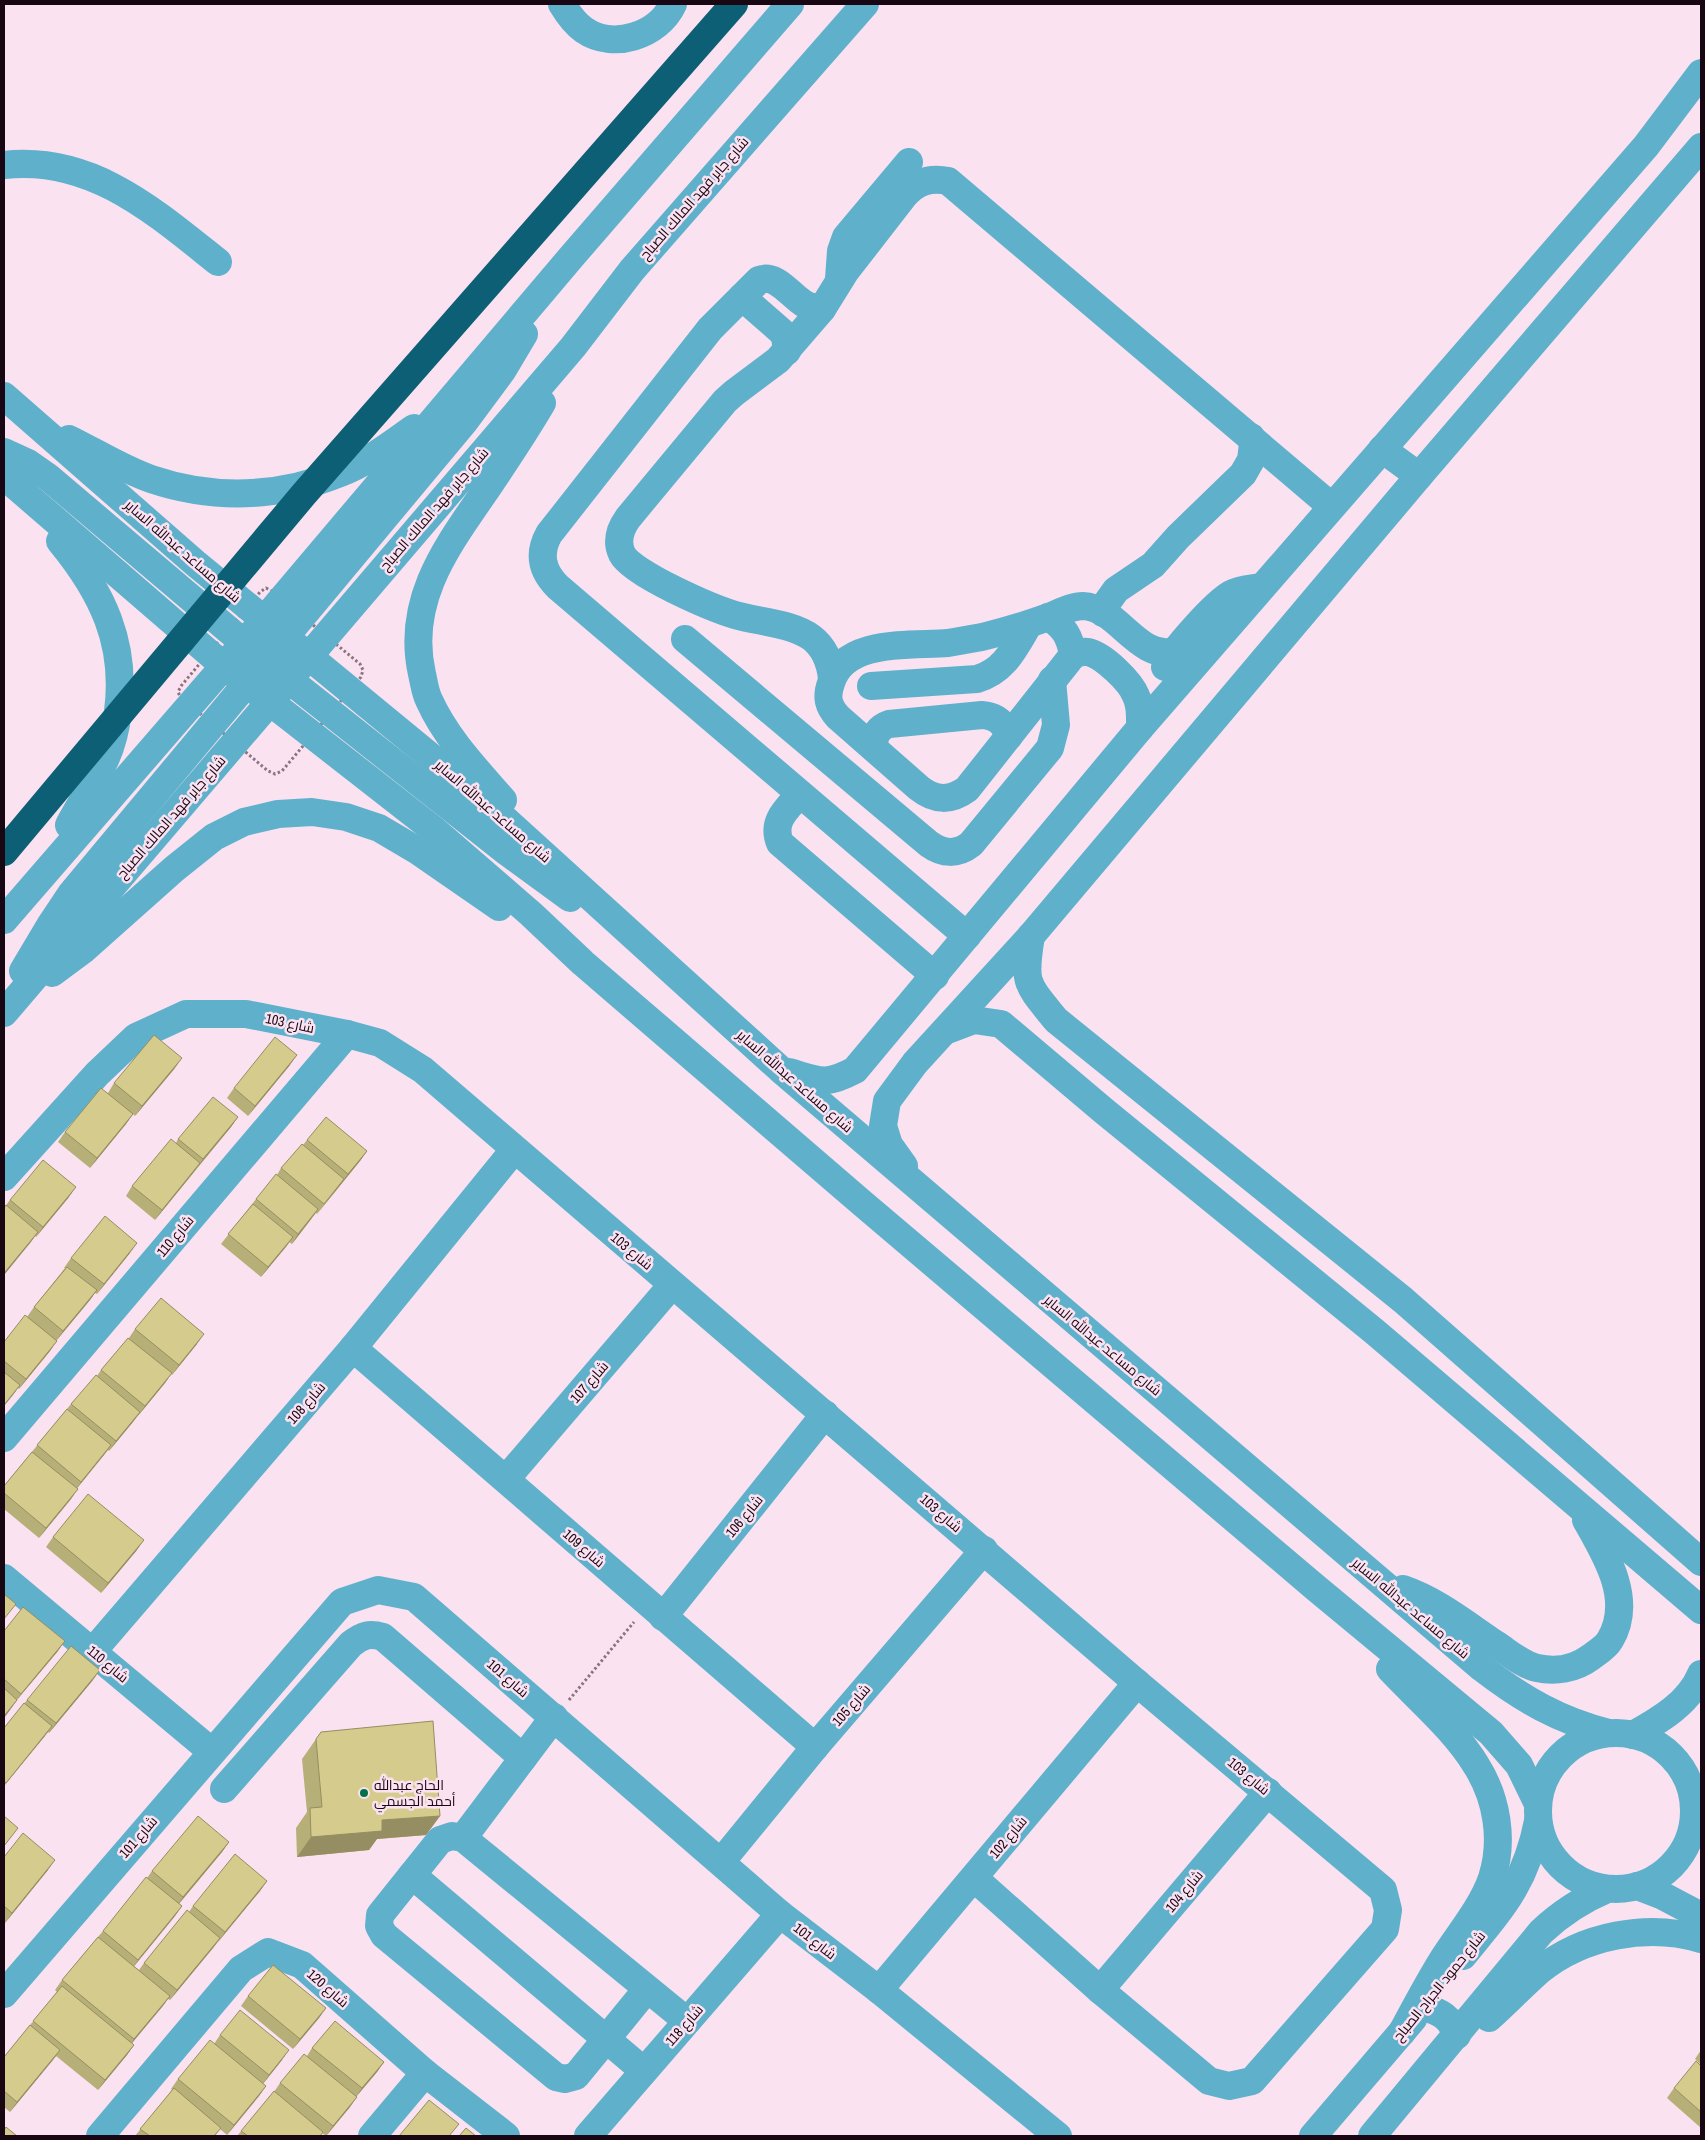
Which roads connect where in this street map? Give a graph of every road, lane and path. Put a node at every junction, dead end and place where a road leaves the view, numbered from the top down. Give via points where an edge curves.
1 (562, 4) edge
2 (673, 4) edge
3 (734, 4) edge
4 (790, 4) edge
5 (865, 4) edge
6 (1701, 73) edge
7 (1701, 147) edge
8 (4, 165) edge
9 (948, 181) junction
10 (218, 262) dead end
11 (839, 281) junction
12 (551, 282) junction
13 (742, 297) junction
14 (822, 309) junction
15 (573, 347) junction
16 (787, 350) junction
17 (744, 386) junction
18 (4, 396) edge
19 (443, 409) junction
20 (39, 426) junction
21 (1251, 437) junction
22 (1382, 449) junction
23 (4, 452) edge
24 (1419, 476) junction
25 (638, 481) dead end
26 (11, 489) edge
27 (1325, 500) junction
28 (1261, 587) junction
29 (1233, 593) junction
30 (1107, 616) junction
31 (264, 620) junction
32 (1038, 621) junction
33 (689, 634) dead end
34 (1175, 651) junction
35 (1082, 654) junction
36 (308, 656) junction
37 (266, 661) junction
38 (224, 666) junction
39 (832, 678) junction
40 (871, 679) dead end
41 (1052, 680) junction
42 (1164, 700) junction
43 (270, 701) junction
44 (1140, 728) junction
45 (1009, 736) junction
46 (874, 748) junction
47 (800, 794) junction
48 (537, 848) junction
49 (4, 852) edge
50 (50, 865) junction
51 (4, 920) edge
52 (624, 930) junction
53 (967, 936) junction
54 (1031, 936) junction
55 (583, 963) junction
56 (935, 976) junction
57 (8, 1007) edge
58 (944, 1031) junction
59 (347, 1034) junction
60 (885, 1036) junction
61 (915, 1063) junction
62 (780, 1069) junction
63 (514, 1150) junction
64 (4, 1177) edge
65 (924, 1193) junction
66 (672, 1285) junction
67 (1402, 1300) junction
68 (1375, 1332) junction
69 (353, 1348) junction
70 (825, 1414) junction
71 (4, 1438) edge
72 (506, 1479) junction
73 (1553, 1484) junction
74 (984, 1550) junction
75 (1701, 1562) edge
76 (4, 1578) edge
77 (1381, 1582) junction
78 (1316, 1588) junction
79 (656, 1610) junction
80 (1701, 1610) edge
81 (93, 1651) junction
82 (1701, 1674) edge
83 (1137, 1684) junction
84 (554, 1718) junction
85 (1621, 1734) junction
86 (220, 1742) junction
87 (815, 1747) junction
88 (253, 1756) junction
89 (523, 1758) junction
90 (1701, 1761) edge
91 (224, 1789) dead end
92 (1268, 1792) junction
93 (1538, 1812) junction
94 (1695, 1818) edge
95 (463, 1838) junction
96 (721, 1862) junction
97 (412, 1875) junction
98 (974, 1878) junction
99 (1637, 1886) junction
100 (1607, 1889) junction
101 (780, 1914) junction
102 (1701, 1916) edge
103 (1701, 1939) edge
104 (647, 1989) junction
105 (879, 1990) junction
106 (1100, 1990) junction
107 (4, 1994) edge
108 (1423, 2007) junction
109 (687, 2022) junction
110 (1402, 2032) junction
111 (1457, 2035) junction
112 (605, 2039) junction
113 (1437, 2059) junction
114 (644, 2071) junction
115 (425, 2073) junction
116 (100, 2136) edge
117 (372, 2136) edge
118 (506, 2136) edge
119 (588, 2136) edge
120 (1058, 2136) edge
121 (1313, 2136) edge
122 (1372, 2136) edge

1 - 2 street via 570,18 585,31 602,38 621,40 658,24
3 - 49 highway, bridge via 304,494
4 - 12 street
5 - 15 street, شارع جابر فهد المالك الصباح via 632,270
6 - 22 street via 1646,146
7 - 24 street
8 - 10 street via 21,163 63,167 103,180 155,213
9 - 11 street via 925,181 909,189
9 - 11 street via 913,159 846,237 841,250
9 - 21 street
11 - 14 street
12 - 19 street
12 - 37 street via 518,344 484,396
13 - 14 street via 760,280 769,278 804,304
13 - 16 street via 782,332
13 - 47 street via 710,329 549,534 544,542 542,561 558,587
14 - 16 street
15 - 36 street, شارع جابر فهد المالك الصباح
15 - 48 street via 511,453 445,549 430,583 420,620 419,658 428,698 447,733 503,800
16 - 17 street via 771,367
17 - 25 street via 710,397
17 - 39 street via 725,402 622,526 619,534 622,553 634,566 702,602 733,614 803,632 827,656
18 - 20 street, شارع مساعد عبدالله الساير
19 - 20 street via 376,454 341,473 304,486 266,493 227,494 188,489 150,478
19 - 31 street
20 - 31 street, شارع مساعد عبدالله الساير
21 - 27 street
21 - 30 street via 1251,460 1243,474 1152,565 1116,590 1106,604
22 - 24 street
22 - 27 street
23 - 37 street via 48,477
24 - 54 street
26 - 38 street, شارع مساعد عبدالله الساير
26 - 50 street via 32,508 80,565 112,626 119,660 116,728 105,761
27 - 28 street
27 - 29 street
28 - 29 street
28 - 42 street
29 - 34 street
30 - 32 street via 1094,608 1074,607
30 - 34 street via 1150,648 1162,652
30 - 35 street via 1091,630
31 - 37 street, شارع مساعد عبدالله الساير
32 - 35 street via 1060,625
32 - 39 street via 950,642 868,649 843,663
32 - 40 street via 1010,656 975,665
33 - 41 street via 780,701 790,715 795,731 942,852 957,852 971,844 1050,748 1056,725
34 - 42 street via 1162,675
35 - 41 street
35 - 44 street via 1122,676 1134,690 1140,707
36 - 37 street, شارع مساعد عبدالله الساير
36 - 48 street, شارع مساعد عبدالله الساير
37 - 38 street, شارع مساعد عبدالله الساير
37 - 43 street, شارع مساعد عبدالله الساير
37 - 52 street via 537,875
37 - 57 street via 71,894 32,954
38 - 50 street
39 - 46 street via 828,692 830,706
41 - 45 street
42 - 44 street
43 - 55 street, شارع مساعد عبدالله الساير via 434,830
43 - 57 street, شارع جابر فهد المالك الصباح
44 - 53 street
45 - 46 street via 995,717 982,715 889,724 879,729
45 - 46 street via 967,789 946,799 926,794
47 - 53 street
47 - 56 street via 778,821 776,828 780,843
48 - 52 street, شارع مساعد عبدالله الساير
50 - 51 street
52 - 62 street, شارع مساعد عبدالله الساير
53 - 56 street
54 - 58 street
54 - 67 street via 1026,969 1030,988 1056,1020
55 - 57 street via 379,828 346,816 312,812 278,814 244,822 214,837 83,950
55 - 78 street, شارع مساعد عبدالله الساير
56 - 60 street
58 - 61 street
58 - 68 street via 974,1020 1002,1024
59 - 63 street, شارع 103 via 380,1043 423,1070
59 - 64 street, شارع 103 via 246,1014 186,1014 136,1037 91,1081
59 - 71 street, شارع 110
60 - 61 street via 896,1054
60 - 62 street via 855,1070 835,1081 817,1080
61 - 65 street via 887,1101 883,1126 889,1145
62 - 65 street, شارع مساعد عبدالله الساير
63 - 66 street, شارع 103
63 - 69 street, شارع 108
65 - 77 street, شارع مساعد عبدالله الساير
66 - 70 street, شارع 103
66 - 72 street, شارع 107
67 - 68 street via 1389,1299 1377,1307 1372,1319
67 - 75 street
68 - 73 street
69 - 72 street, شارع 109
69 - 81 street, شارع 108
70 - 74 street, شارع 103
70 - 79 street, شارع 106
72 - 79 street, شارع 109
73 - 77 street via 1584,1517 1607,1558 1620,1602 1619,1622 1610,1641 1584,1663 1559,1670 1535,1668 1436,1604 1418,1594
73 - 80 street
74 - 83 street, شارع 103
74 - 87 street, شارع 105
76 - 81 street, شارع 110
77 - 85 street, شارع مساعد عبدالله الساير via 1521,1697 1564,1720
78 - 93 street, شارع مساعد عبدالله الساير via 1491,1733 1519,1766
78 - 110 street via 1461,1744 1476,1765 1495,1809 1497,1856 1491,1879
79 - 84 path
79 - 87 street, شارع 109
81 - 86 street, شارع 110
82 - 85 street via 1671,1712
83 - 92 street, شارع 103
83 - 98 street, شارع 102
84 - 86 street, شارع 101 via 414,1597 378,1590 342,1602
84 - 89 street
84 - 96 street, شارع 101
85 - 93 street via 1588,1738 1569,1748 1553,1764 1542,1782
85 - 94 street via 1653,1743 1671,1756 1684,1774
86 - 88 street, شارع 110
86 - 107 street, شارع 101
87 - 96 street, شارع 105
88 - 89 street via 351,1644 362,1635 372,1634 383,1637
88 - 91 street
89 - 95 street
90 - 94 street
92 - 106 street, شارع 104
92 - 106 street, شارع 103 via 1383,1890 1388,1910 1385,1929 1252,2081 1229,2086 1208,2081
93 - 100 street via 1545,1845 1560,1866 1582,1881
93 - 108 street, شارع حمود الجراح الصباح via 1531,1853 1517,1884
94 - 99 street via 1688,1841 1676,1861 1658,1876
95 - 97 street via 452,1836 440,1840
95 - 104 street
96 - 101 street, شارع 101
97 - 112 street
97 - 112 street via 380,1915 379,1926 384,1935 556,2077 576,2076
98 - 105 street, شارع 102
98 - 106 street, شارع 103
99 - 100 street
99 - 102 street
100 - 111 street via 1578,1902 1552,1921
101 - 105 street, شارع 101
101 - 109 street, شارع 118
103 - 113 street via 1664,1932 1620,1934 1578,1947 1540,1970 1491,2016
104 - 109 street
104 - 112 street
105 - 120 street, شارع 101
108 - 110 street, شارع حمود الجراح الصباح
108 - 111 street via 1439,2012 1453,2024
109 - 114 street, شارع 118
110 - 121 street, شارع حمود الجراح الصباح
111 - 113 street
112 - 114 street
113 - 122 street
114 - 119 street, شارع 118
115 - 116 street, شارع 120 via 302,1965 268,1952 241,1969
115 - 117 street
115 - 118 street, شارع 120

